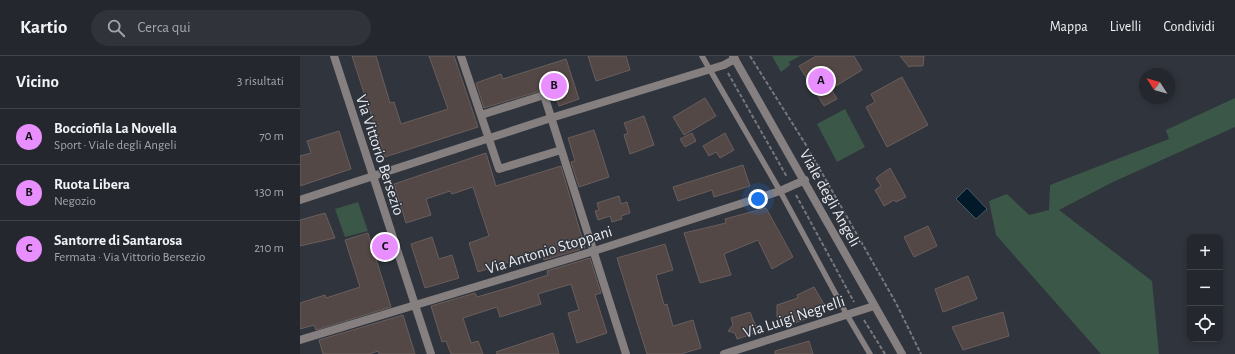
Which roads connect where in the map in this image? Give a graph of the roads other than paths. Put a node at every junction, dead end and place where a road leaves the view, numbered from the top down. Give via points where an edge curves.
1 (334, 56) edge
2 (461, 56) edge
3 (702, 56) edge
4 (734, 58) edge
5 (710, 70) junction
6 (481, 115) junction
7 (551, 118) junction
8 (489, 138) junction
9 (561, 150) junction
10 (372, 177) junction
11 (805, 180) junction
12 (780, 191) junction
13 (300, 200) edge
14 (594, 252) junction
15 (416, 304) junction
16 (874, 306) junction
17 (847, 315) junction
18 (300, 340) edge
19 (431, 354) edge
20 (626, 354) edge
21 (724, 354) edge
22 (870, 354) edge
23 (902, 354) edge

1 - 10 street, Via Vittorio Bersezio
2 - 6 street
3 - 5 lane
4 - 5 street
4 - 11 street, Viale degli Angeli
5 - 7 street
5 - 12 lane
6 - 7 street via 544,95
6 - 8 street
7 - 8 street
7 - 9 street
8 - 9 street via 499,169
8 - 10 street
9 - 14 street
10 - 13 street
10 - 15 street, Via Vittorio Bersezio
11 - 12 street, Via Antonio Stoppani
11 - 16 street, Viale degli Angeli
12 - 14 street, Via Antonio Stoppani
12 - 17 lane
14 - 15 street, Via Antonio Stoppani
14 - 20 street
15 - 18 street, Via Antonio Stoppani
15 - 19 street, Via Vittorio Bersezio
16 - 17 street, Via Luigi Negrelli
16 - 23 street, Viale degli Angeli
17 - 21 street, Via Luigi Negrelli
17 - 22 lane

